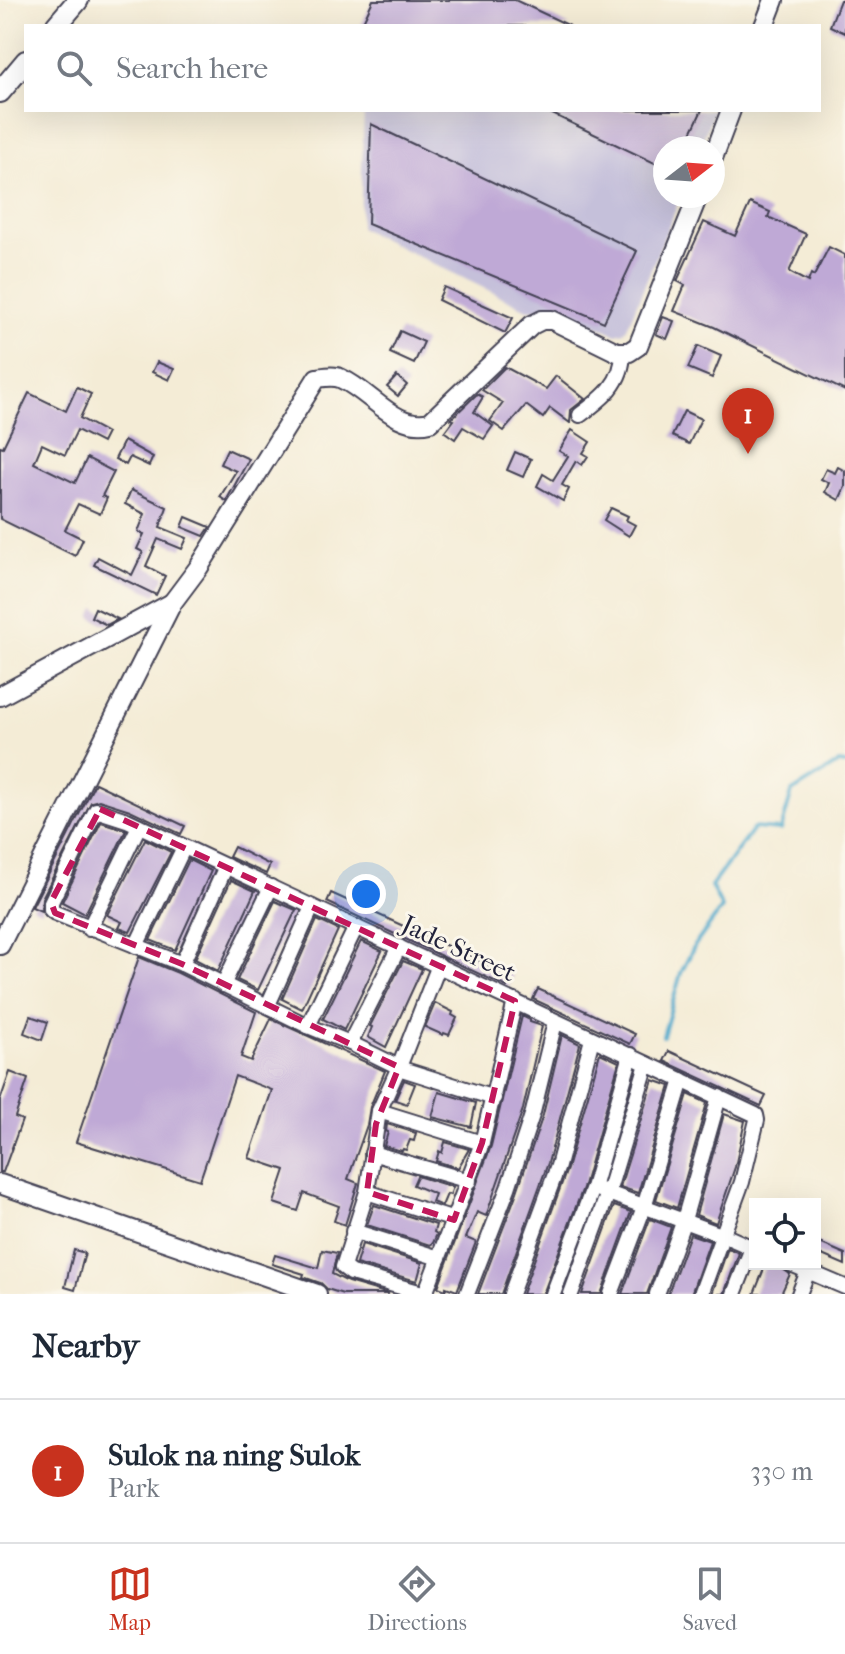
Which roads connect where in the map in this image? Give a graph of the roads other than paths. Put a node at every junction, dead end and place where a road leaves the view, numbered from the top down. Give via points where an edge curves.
1 (78, 0) edge
2 (774, 0) edge
3 (58, 24) edge
4 (765, 24) edge
5 (24, 63) edge
6 (0, 92) edge
7 (730, 112) edge
8 (721, 136) edge
9 (693, 208) edge
10 (623, 352) junction
11 (580, 415) dead end
12 (172, 603) junction
13 (0, 696) edge
14 (139, 826) junction
15 (184, 847) junction
16 (226, 866) junction
17 (271, 887) junction
18 (312, 907) junction
19 (356, 927) junction
20 (89, 929) junction
21 (0, 945) edge
22 (136, 946) junction
23 (399, 947) junction
24 (182, 964) junction
25 (439, 965) junction
26 (223, 985) junction
27 (515, 1001) junction
28 (268, 1005) junction
29 (555, 1022) junction
30 (308, 1026) junction
31 (592, 1039) junction
32 (350, 1043) junction
33 (631, 1055) junction
34 (647, 1064) junction
35 (399, 1067) junction
36 (682, 1080) junction
37 (719, 1097) junction
38 (494, 1098) junction
39 (379, 1111) junction
40 (482, 1143) junction
41 (372, 1153) junction
42 (469, 1181) junction
43 (0, 1184) edge
44 (593, 1188) junction
45 (367, 1192) junction
46 (608, 1193) junction
47 (644, 1207) junction
48 (454, 1220) junction
49 (684, 1220) junction
50 (353, 1231) junction
51 (727, 1237) junction
52 (749, 1246) edge
53 (439, 1258) junction
54 (749, 1260) edge
55 (808, 1271) joint
56 (845, 1287) edge
57 (317, 1294) edge
58 (426, 1294) edge
59 (467, 1294) edge
60 (511, 1294) edge
61 (553, 1294) edge
62 (571, 1294) edge
63 (611, 1294) edge
64 (657, 1294) edge
65 (701, 1294) edge
66 (734, 1294) edge
67 (799, 1294) edge

1 - 3 main road
2 - 4 street
5 - 6 main road
7 - 8 street
9 - 10 street via 638,346
10 - 11 street via 620,375 605,397
10 - 12 street via 542,320 421,425 399,418 340,377 317,378
12 - 13 street
12 - 21 street
14 - 15 street, Jade Street
14 - 20 street
14 - 20 street, Jade Street via 96,810 50,905 55,913
15 - 16 street, Jade Street
15 - 22 street
16 - 17 street, Jade Street
16 - 24 street
17 - 18 street, Jade Street
17 - 26 street
18 - 19 street, Jade Street
18 - 28 street
19 - 23 street, Jade Street
19 - 30 street
20 - 22 street
22 - 24 street
23 - 25 street, Jade Street
23 - 32 street
24 - 26 street
25 - 27 street, Jade Street
25 - 35 street
26 - 28 street
27 - 29 street, Jade Street
27 - 38 street
28 - 30 street
29 - 31 street, Jade Street
29 - 59 street via 533,1112
30 - 32 street
31 - 33 street, Jade Street
31 - 60 street via 558,1166
32 - 35 street
33 - 34 street, Jade Street
33 - 44 street
34 - 36 street, Jade Street
34 - 46 street
35 - 38 street
35 - 39 street
36 - 37 street, Jade Street
36 - 47 street
37 - 49 street
37 - 51 street, Jade Street via 757,1120
38 - 40 street
39 - 40 street
39 - 41 street
40 - 42 street
41 - 42 street
41 - 45 street
42 - 48 street
43 - 57 street
44 - 46 street
44 - 61 street
45 - 48 street
45 - 50 street
46 - 47 street
46 - 62 street
47 - 49 street
47 - 63 street
48 - 53 street
49 - 51 street
49 - 64 street
50 - 53 street
50 - 58 street via 343,1269
51 - 52 street
51 - 65 street
53 - 58 street
54 - 66 street
55 - 56 street
55 - 67 street

